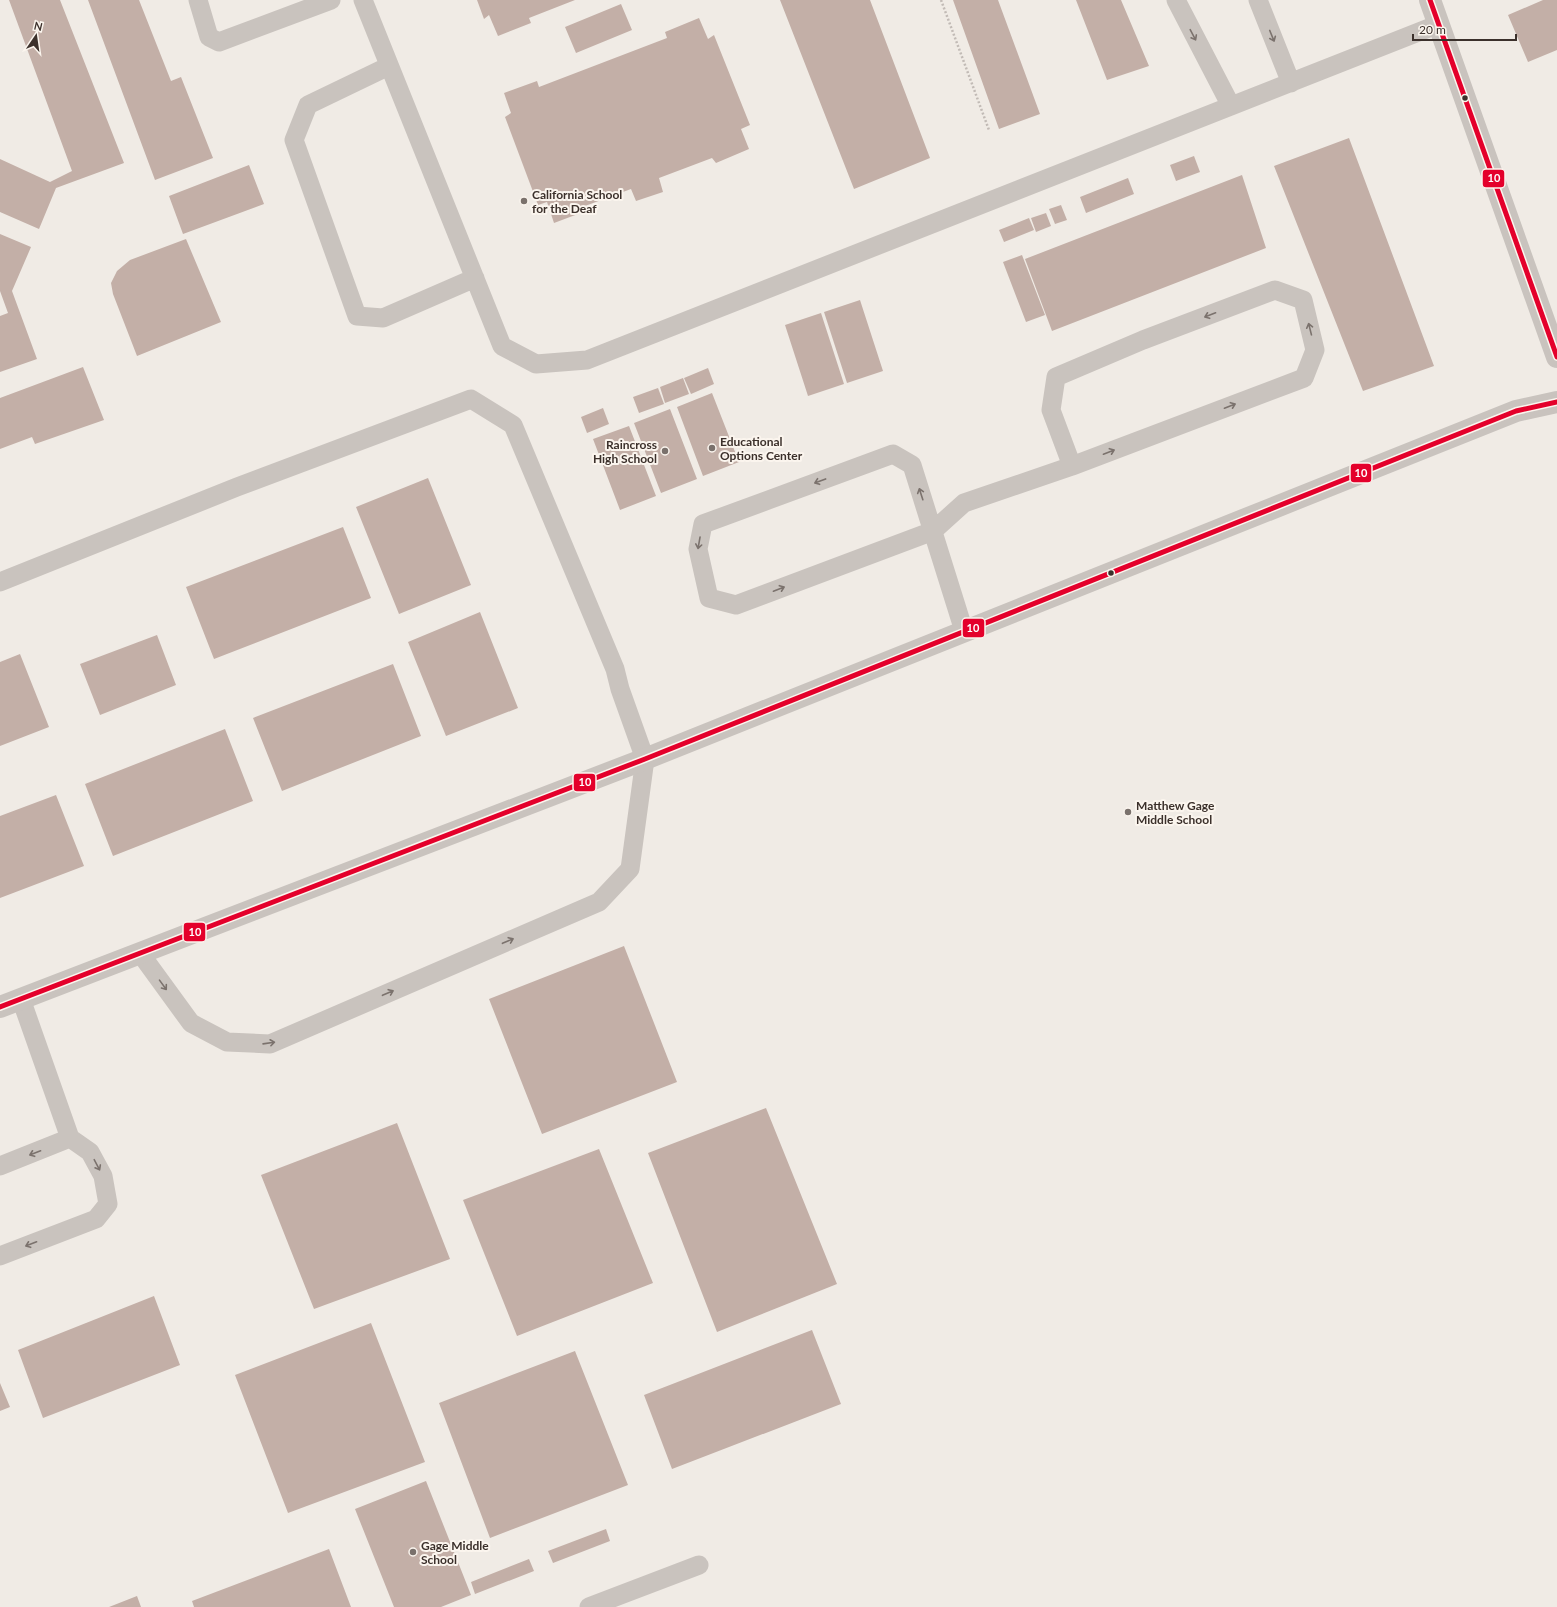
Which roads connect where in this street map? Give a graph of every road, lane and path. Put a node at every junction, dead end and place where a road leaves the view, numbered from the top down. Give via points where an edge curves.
1 (198, 0) edge
2 (331, 0) edge
3 (363, 0) edge
4 (941, 0) edge
5 (1176, 0) edge
6 (1258, 0) edge
7 (1430, 0) edge
8 (1439, 24) junction
9 (389, 66) junction
10 (1291, 83) junction
11 (1231, 106) junction
12 (989, 130) dead end
13 (475, 278) junction
14 (1557, 357) edge
15 (1557, 402) edge
16 (1072, 466) junction
17 (933, 531) junction
18 (0, 582) edge
19 (964, 632) junction
20 (645, 759) junction
21 (140, 953) junction
22 (21, 999) junction
23 (0, 1007) edge
24 (70, 1138) junction
25 (0, 1166) edge
26 (0, 1256) edge
27 (699, 1565) dead end
28 (589, 1607) edge

1 - 2 lane via 209,36 219,42
3 - 9 lane
4 - 12 path
5 -> 11 lane
6 -> 10 lane
7 - 8 street
8 - 10 lane
8 - 14 street
9 - 13 lane
9 - 13 lane via 308,106 294,140 357,316 384,318
10 - 11 lane
11 - 13 lane via 587,360 536,364 502,346
15 - 19 street via 1516,411
16 -> 16 lane via 1304,378 1315,350 1303,300 1275,290 1056,376 1051,410
16 - 17 lane via 964,503
17 -> 17 lane via 912,465 893,454 703,524 698,549 709,598 736,605
17 - 19 lane
18 - 20 lane via 237,487 471,399 513,425 615,669
19 - 20 street
20 - 21 street
21 -> 20 lane via 191,1023 227,1042 270,1044 599,902 630,869
21 - 22 street
22 - 23 street
22 - 24 lane
24 -> 25 lane
24 -> 26 lane via 90,1152 103,1176 108,1204 96,1219
27 - 28 lane

